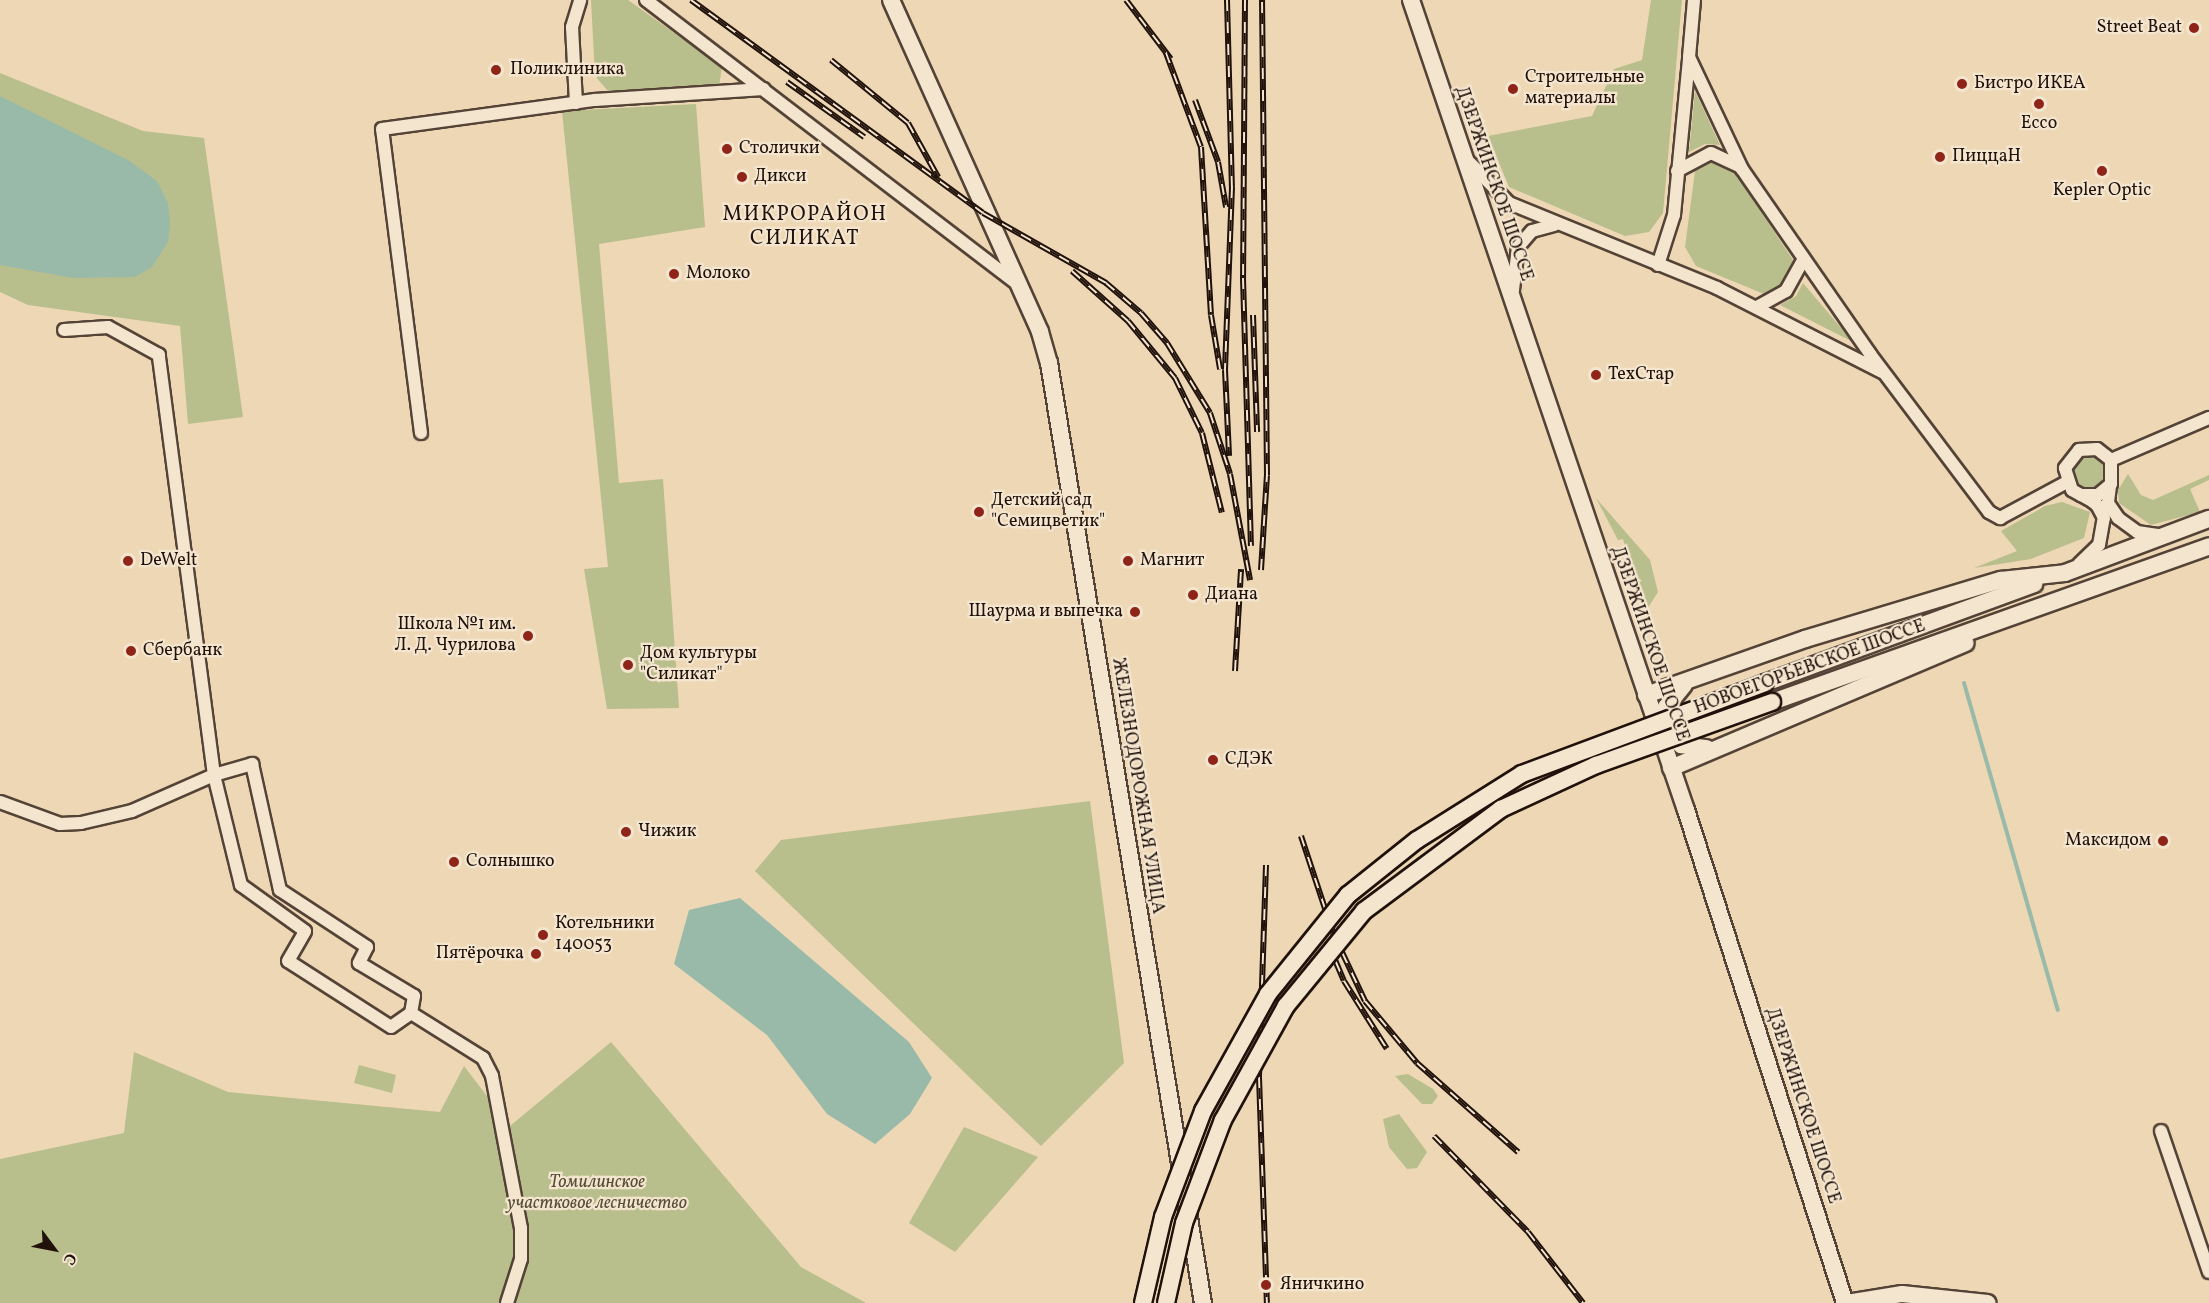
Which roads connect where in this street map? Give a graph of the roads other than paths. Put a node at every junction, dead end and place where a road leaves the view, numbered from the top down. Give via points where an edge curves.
1 (580, 0) edge
2 (646, 0) edge
3 (891, 0) edge
4 (1411, 0) edge
5 (1694, 0) edge
6 (1689, 57) junction
7 (764, 89) junction
8 (576, 103) junction
9 (1458, 141) junction
10 (1742, 169) junction
11 (1677, 171) junction
12 (1555, 225) junction
13 (1803, 260) junction
14 (1658, 265) junction
15 (1014, 281) junction
16 (1513, 301) junction
17 (1757, 307) junction
18 (64, 330) dead end
19 (1885, 374) junction
20 (2209, 418) edge
21 (421, 433) dead end
22 (2111, 460) junction
23 (2067, 482) junction
24 (2111, 484) junction
25 (2080, 495) junction
26 (2209, 519) edge
27 (2177, 532) junction
28 (2209, 546) edge
29 (2209, 555) edge
30 (2173, 561) junction
31 (2059, 574) junction
32 (2073, 598) junction
33 (1708, 674) junction
34 (1646, 695) junction
35 (1728, 744) junction
36 (1671, 768) junction
37 (214, 775) junction
38 (0, 802) edge
39 (411, 1013) junction
40 (2161, 1131) dead end
41 (2209, 1272) edge
42 (507, 1303) edge
43 (1143, 1303) edge
44 (1166, 1303) edge
45 (1203, 1303) edge
46 (1846, 1303) edge
47 (1988, 1303) edge

1 - 8 street via 572,27
2 - 7 street
3 - 15 main road, ЖЕЛЕЗНОДОРОЖНАЯ УЛИЦА
4 - 9 main road, ДЗЕРЖИНСКОЕ ШОССЕ
5 - 6 street
6 - 10 street
6 - 11 street
7 - 8 street
7 - 15 street
8 - 21 street via 382,129
9 - 12 street via 1484,180 1509,203
9 - 16 main road, ДЗЕРЖИНСКОЕ ШОССЕ
10 - 11 street via 1711,153
10 - 13 street
11 - 14 street via 1674,215
12 - 14 street
12 - 16 street via 1532,231 1518,247
13 - 17 street via 1786,291
13 - 19 street
14 - 17 street
15 - 45 main road, ЖЕЛЕЗНОДОРОЖНАЯ УЛИЦА via 1040,332 1049,363
16 - 34 main road, ДЗЕРЖИНСКОЕ ШОССЕ
17 - 19 street
18 - 37 street via 108,327 159,355
19 - 23 street via 1994,517
20 - 22 street
22 - 23 street via 2097,449 2079,450 2067,461
22 - 24 street
23 - 25 street
24 - 25 street via 2098,495
24 - 27 street via 2108,502 2127,526 2145,536
25 - 31 street via 2102,510 2103,536 2092,554
26 - 27 main road, НОВОЕГОРЬЕВСКОЕ ШОССЕ
27 - 31 main road, НОВОЕГОРЬЕВСКОЕ ШОССЕ
28 - 30 main road, НОВОЕГОРЬЕВСКОЕ ШОССЕ
29 - 30 main road
30 - 32 main road, НОВОЕГОРЬЕВСКОЕ ШОССЕ
31 - 33 main road via 2001,580
31 - 43 main road, НОВОЕГОРЬЕВСКОЕ ШОССЕ, bridge via 1522,774 1459,811 1348,895 1268,994 1203,1111 1163,1217
32 - 35 main road
32 - 44 main road, НОВОЕГОРЬЕВСКОЕ ШОССЕ, bridge via 1588,769 1501,809 1364,911 1286,1006 1233,1101 1184,1223
33 - 34 main road
33 - 35 main road via 1672,693 1665,723 1686,747
34 - 36 main road, ДЗЕРЖИНСКОЕ ШОССЕ
35 - 36 main road
36 - 46 main road, ДЗЕРЖИНСКОЕ ШОССЕ
37 - 38 street via 132,811 81,823 60,824
37 - 39 street via 252,764 280,890 367,947 359,963 414,996
37 - 39 street via 241,885 305,931 288,961 392,1028
39 - 42 street via 464,1043 483,1058 492,1076 521,1228 521,1258
40 - 41 street
46 - 47 main road via 1902,1294

